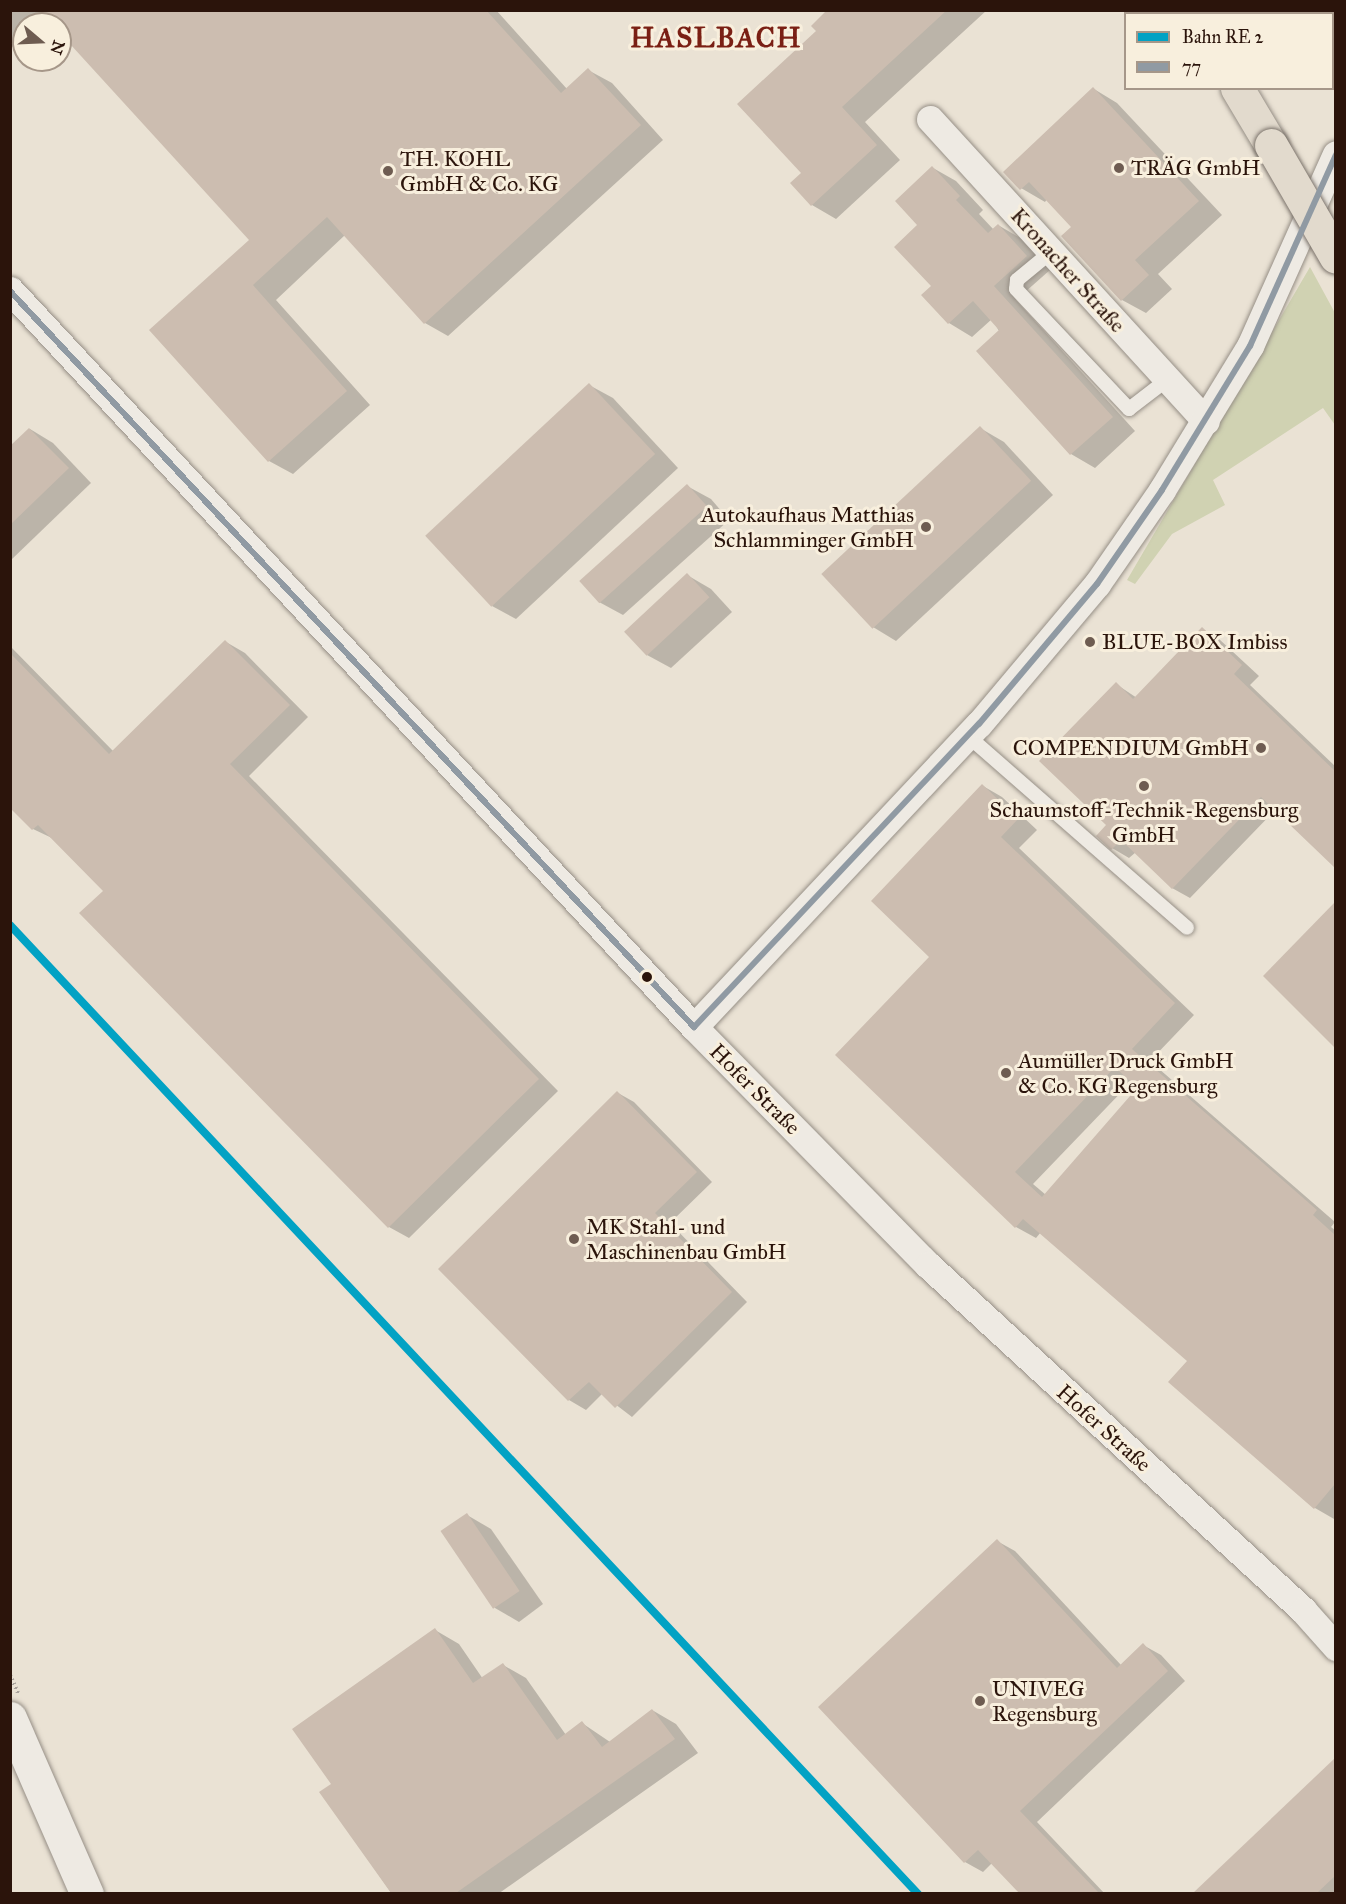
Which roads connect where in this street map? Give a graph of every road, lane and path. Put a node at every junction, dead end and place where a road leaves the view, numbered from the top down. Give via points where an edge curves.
1 (1238, 90) edge
2 (930, 119) dead end
3 (1335, 154) edge
4 (1051, 252) junction
5 (1335, 258) edge
6 (10, 290) edge
7 (1168, 379) junction
8 (1206, 421) junction
9 (968, 735) junction
10 (1187, 928) dead end
11 (694, 1027) junction
12 (1335, 1647) edge
13 (10, 1718) edge
14 (87, 1893) edge

1 - 5 highway, bridge
2 - 4 street, Kronacher Straße
3 - 8 street via 1250,346
4 - 7 street, Kronacher Straße
4 - 7 lane via 1017,280 1016,289 1129,409
6 - 11 street, Hofer Straße
7 - 8 street, Kronacher Straße
8 - 9 street via 1097,584
9 - 10 lane
9 - 11 street
11 - 12 street, Hofer Straße via 928,1265 1303,1610
13 - 14 street

